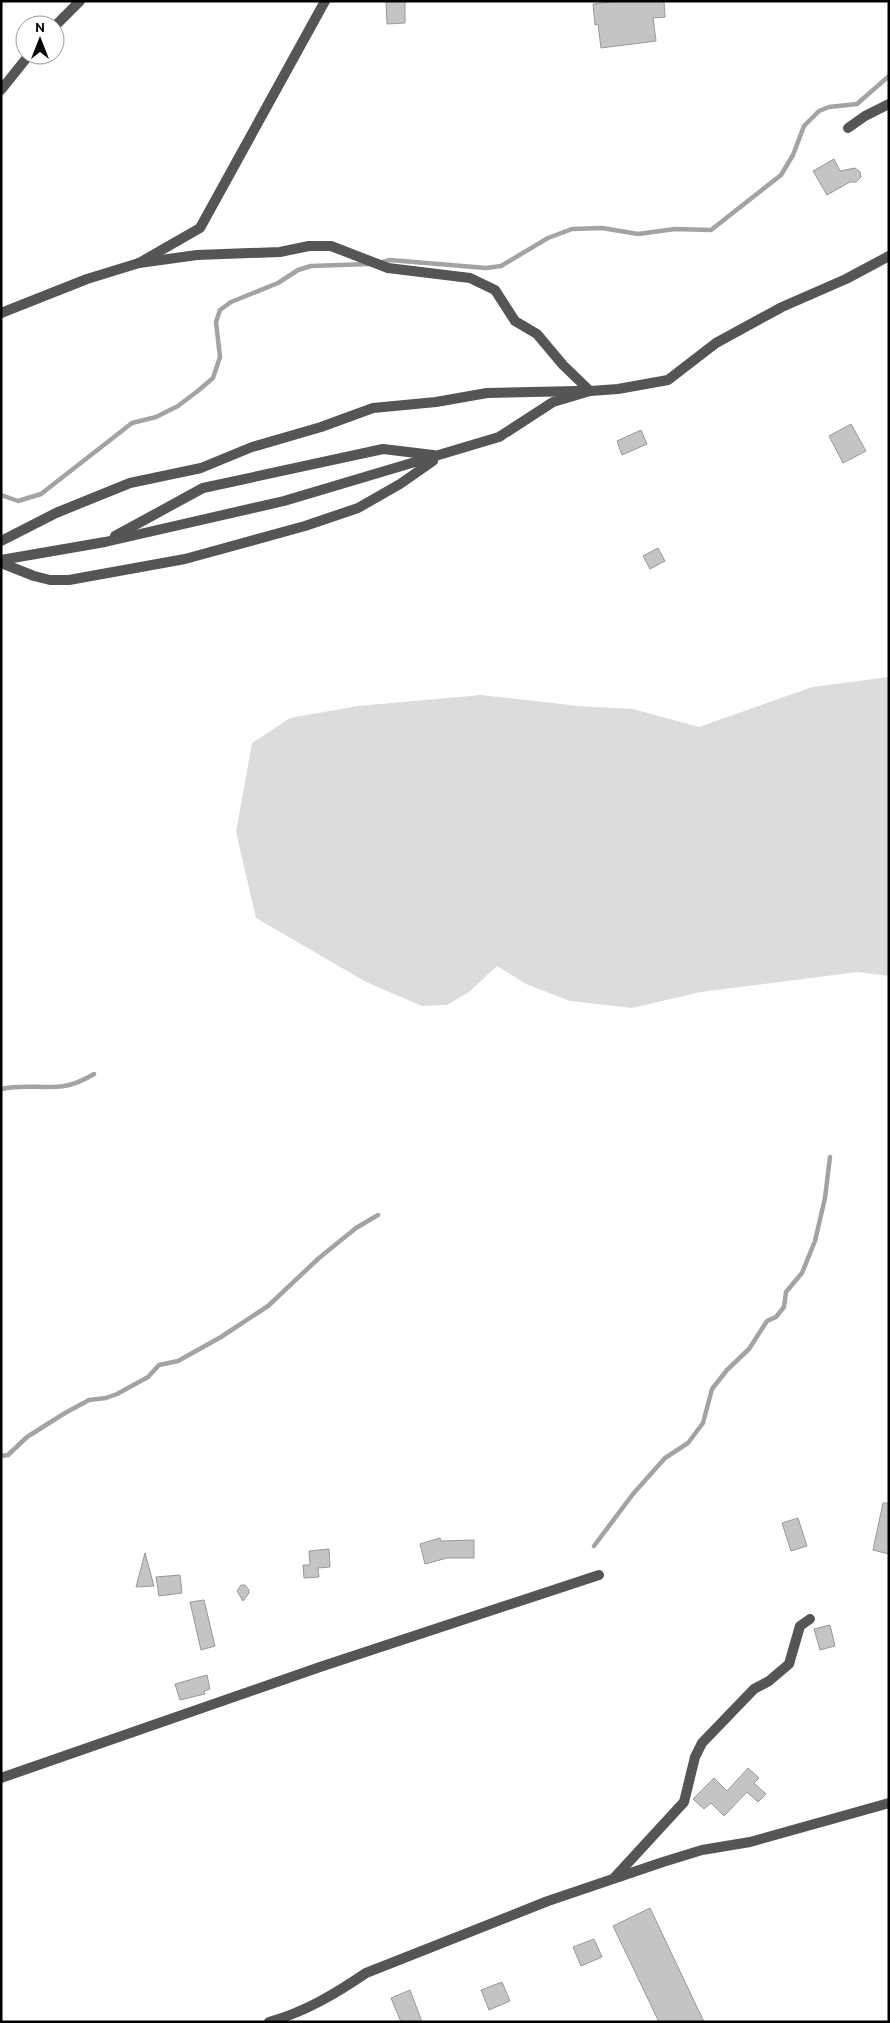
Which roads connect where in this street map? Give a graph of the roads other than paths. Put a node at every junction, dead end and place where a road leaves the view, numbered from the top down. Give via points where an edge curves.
1 (80, 1) edge
2 (325, 1) edge
3 (65, 16) edge
4 (21, 65) edge
5 (1, 90) edge
6 (889, 104) edge
7 (848, 128) dead end
8 (889, 256) edge
9 (139, 264) junction
10 (1, 313) edge
11 (590, 391) junction
12 (440, 456) junction
13 (1, 541) edge
14 (105, 542) junction
15 (1, 561) edge
16 (599, 1575) dead end
17 (810, 1619) dead end
18 (1, 1778) edge
19 (889, 1803) edge
20 (615, 1878) junction
21 (269, 2022) edge

1 - 3 street
2 - 9 street via 200,228
4 - 5 street
6 - 7 street
8 - 11 street via 782,307 724,339 668,380
9 - 10 street via 86,279
9 - 11 street via 197,255 280,252 309,246 331,246 388,268 470,278 495,290 515,321 537,334
11 - 12 street via 553,402 499,436
11 - 13 street via 487,393 373,408 320,428 252,447 201,468 130,483
12 - 14 street via 284,501
12 - 14 street via 383,449 203,488
12 - 15 street via 358,508 184,559 69,580 50,580
14 - 15 street
16 - 18 street via 311,1670
17 - 20 street via 800,1626 789,1664 769,1681 754,1688 702,1743 684,1802
19 - 20 street via 750,1842 702,1850
20 - 21 street via 366,1973 302,2011

